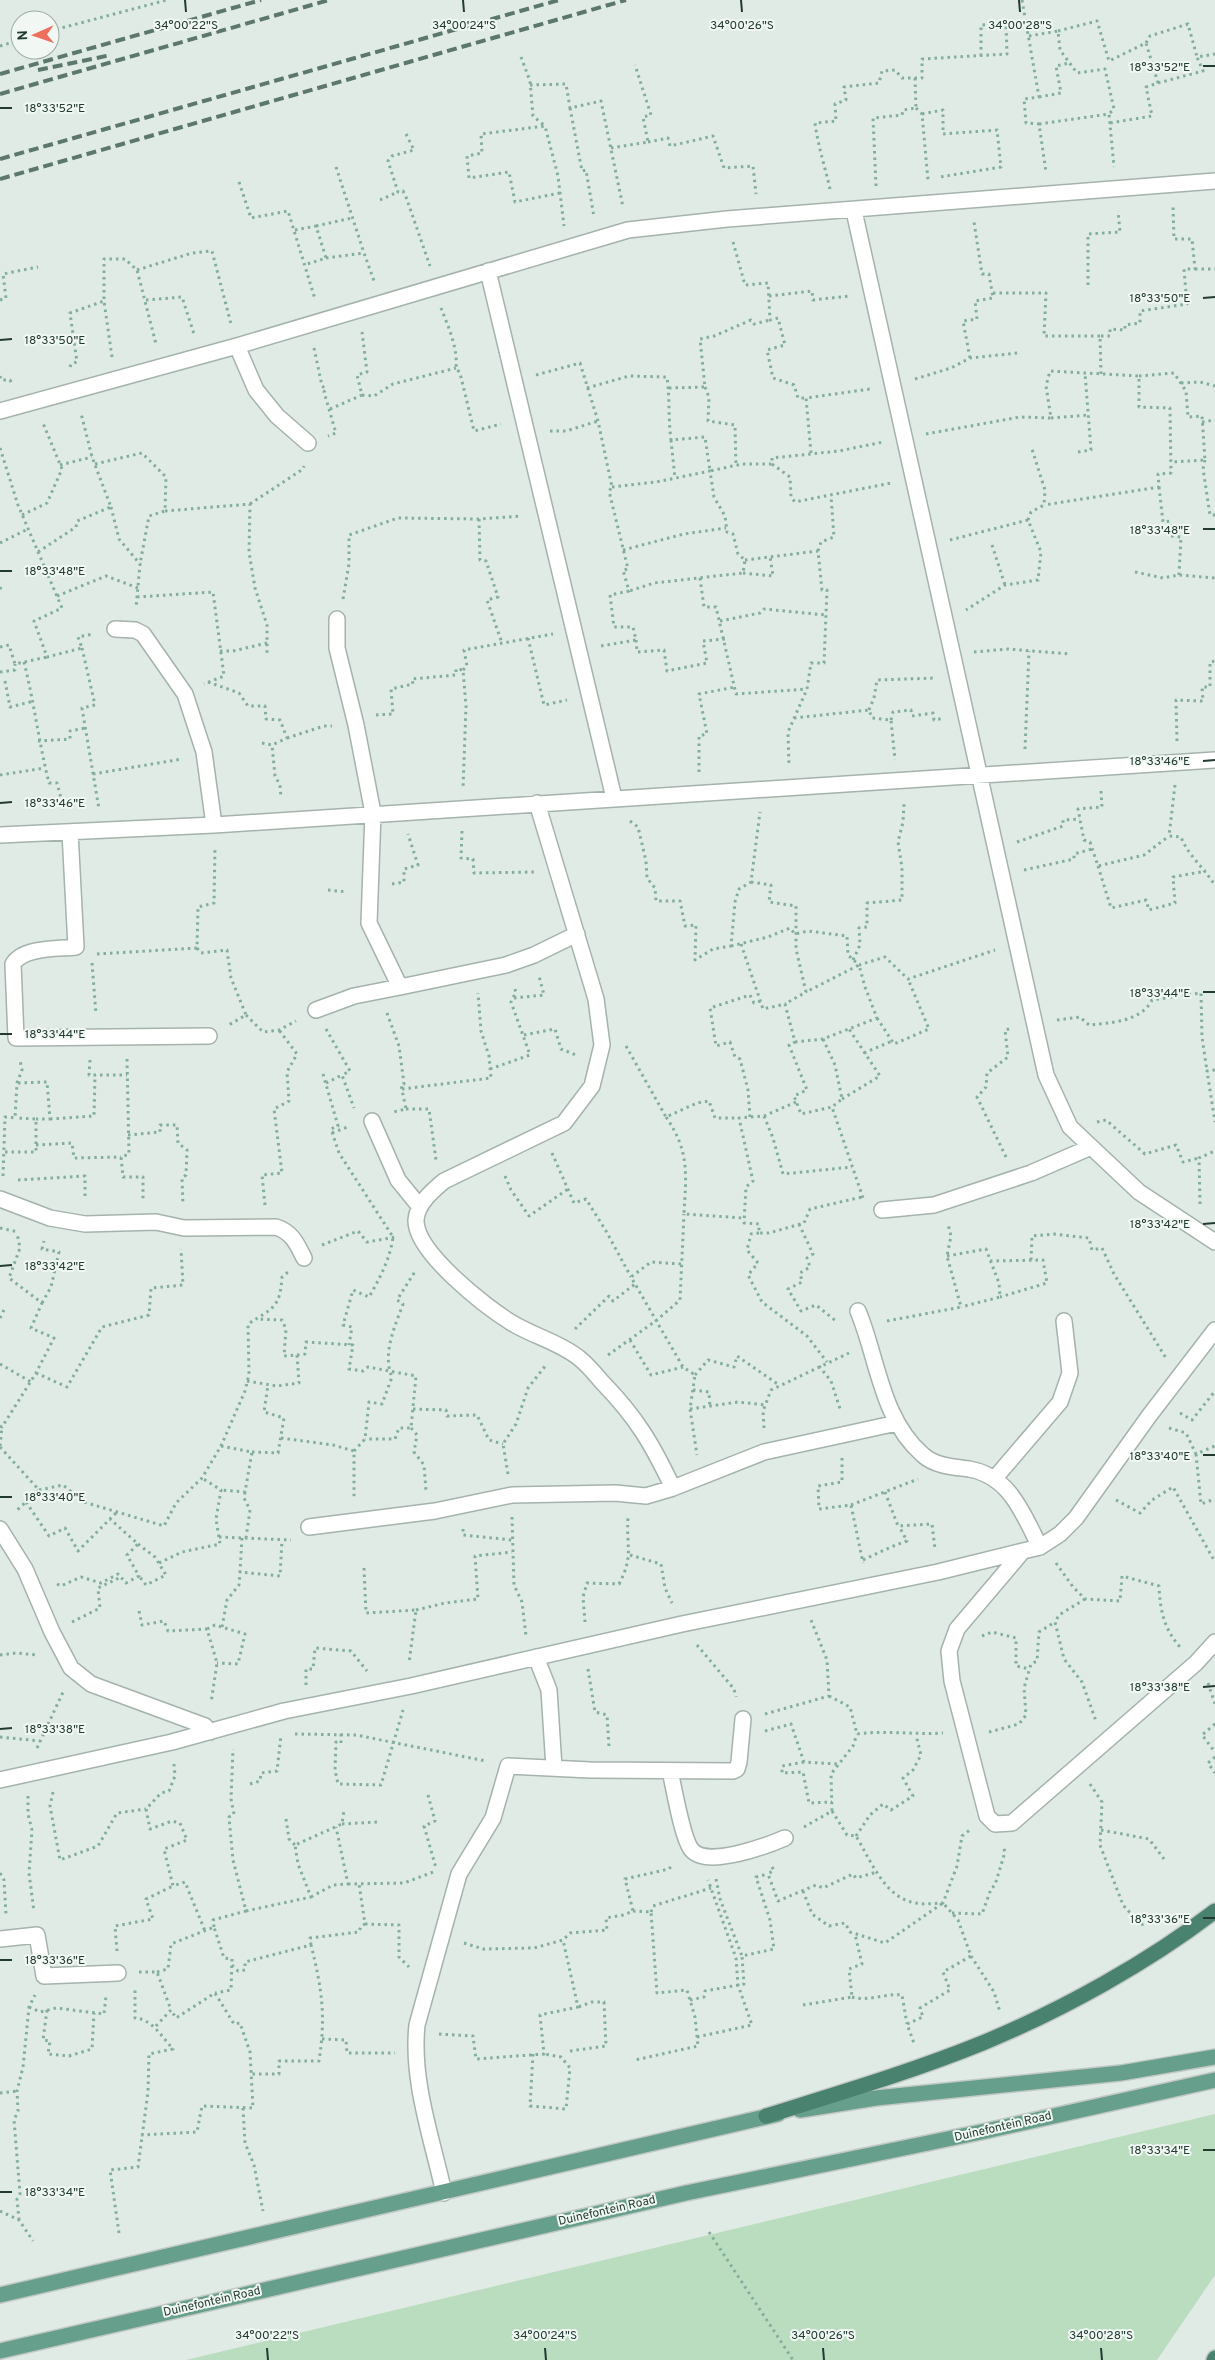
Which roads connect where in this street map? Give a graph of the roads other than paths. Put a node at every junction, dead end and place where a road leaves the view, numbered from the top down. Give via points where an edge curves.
1 (1215, 181) edge
2 (854, 211) junction
3 (488, 271) junction
4 (237, 346) junction
5 (0, 411) edge
6 (308, 444) road end
7 (337, 619) road end
8 (116, 629) road end
9 (1215, 760) edge
10 (980, 775) junction
11 (614, 798) junction
12 (537, 803) junction
13 (373, 813) junction
14 (214, 825) junction
15 (70, 832) junction
16 (0, 835) edge
17 (577, 934) junction
18 (6, 964) edge
19 (400, 987) junction
20 (316, 1010) road end
21 (209, 1036) road end
22 (365, 1122) road end
23 (1091, 1147) junction
24 (1, 1199) edge
25 (420, 1207) junction
26 (882, 1210) road end
27 (1215, 1242) edge
28 (304, 1258) road end
29 (861, 1318) road end
30 (1064, 1322) dead end
31 (1215, 1330) edge
32 (897, 1423) junction
33 (995, 1478) junction
34 (674, 1488) junction
35 (310, 1527) road end
36 (0, 1529) edge
37 (1040, 1546) junction
38 (1023, 1551) junction
39 (1215, 1642) edge
40 (536, 1658) junction
41 (743, 1720) road end
42 (207, 1729) junction
43 (554, 1768) junction
44 (670, 1771) junction
45 (0, 1780) edge
46 (785, 1838) road end
47 (1215, 1911) edge
48 (4, 1938) edge
49 (118, 1980) road end
50 (1215, 2057) edge
51 (1215, 2080) edge
52 (766, 2116) junction
53 (444, 2193) junction
54 (0, 2295) edge
55 (0, 2351) edge

1 - 2 street
2 - 3 street via 727,219 628,230
2 - 10 street
3 - 4 street
3 - 11 street
4 - 5 street
4 - 6 street via 256,390 277,416
7 - 13 street via 337,648
8 - 14 street via 143,634 185,694 204,752
9 - 10 street
10 - 11 street
10 - 23 street via 1046,1075 1070,1128
11 - 12 street
12 - 13 street
12 - 17 street
13 - 14 street
13 - 19 street via 369,923
14 - 15 street
15 - 16 street
15 - 18 street via 80,951 26,953
17 - 19 street via 506,965
17 - 25 street via 596,999 602,1045 592,1086 564,1124 444,1181
18 - 21 street via 16,1038
19 - 20 street via 354,996
22 - 25 street via 398,1180
23 - 26 street via 1014,1179 942,1202
23 - 27 street via 1138,1192
24 - 28 street via 50,1218 85,1224 144,1222 178,1226 267,1226 285,1230
25 - 34 street via 416,1220 418,1233 428,1251 459,1282 512,1323 579,1358 629,1410
29 - 32 street
30 - 33 street via 1070,1372 1060,1402
31 - 37 street via 1097,1491 1065,1529
32 - 33 street via 924,1456 941,1465 977,1470
32 - 34 street via 764,1452
33 - 37 street via 1017,1502
34 - 35 street via 646,1496 615,1493 512,1495 428,1511
36 - 42 street via 30,1580 71,1668 91,1684
37 - 38 street
38 - 39 street via 957,1629 949,1651 964,1733 991,1820 1012,1823 1196,1663
38 - 40 street
40 - 42 street via 284,1711 233,1726
40 - 43 street via 549,1690
41 - 44 street via 739,1762 733,1772
42 - 45 street via 172,1742
43 - 44 street
43 - 53 street via 508,1766 493,1818 459,1874 418,2025 416,2070
44 - 46 street via 698,1851 761,1848
47 - 52 highway via 1130,1967 1056,2009 1006,2032 922,2065
48 - 49 street via 37,1935 44,1976
50 - 52 main road via 1121,2073 876,2098
51 - 55 main road, Duinefontein Road via 986,2132 686,2193
52 - 53 main road
53 - 54 main road

